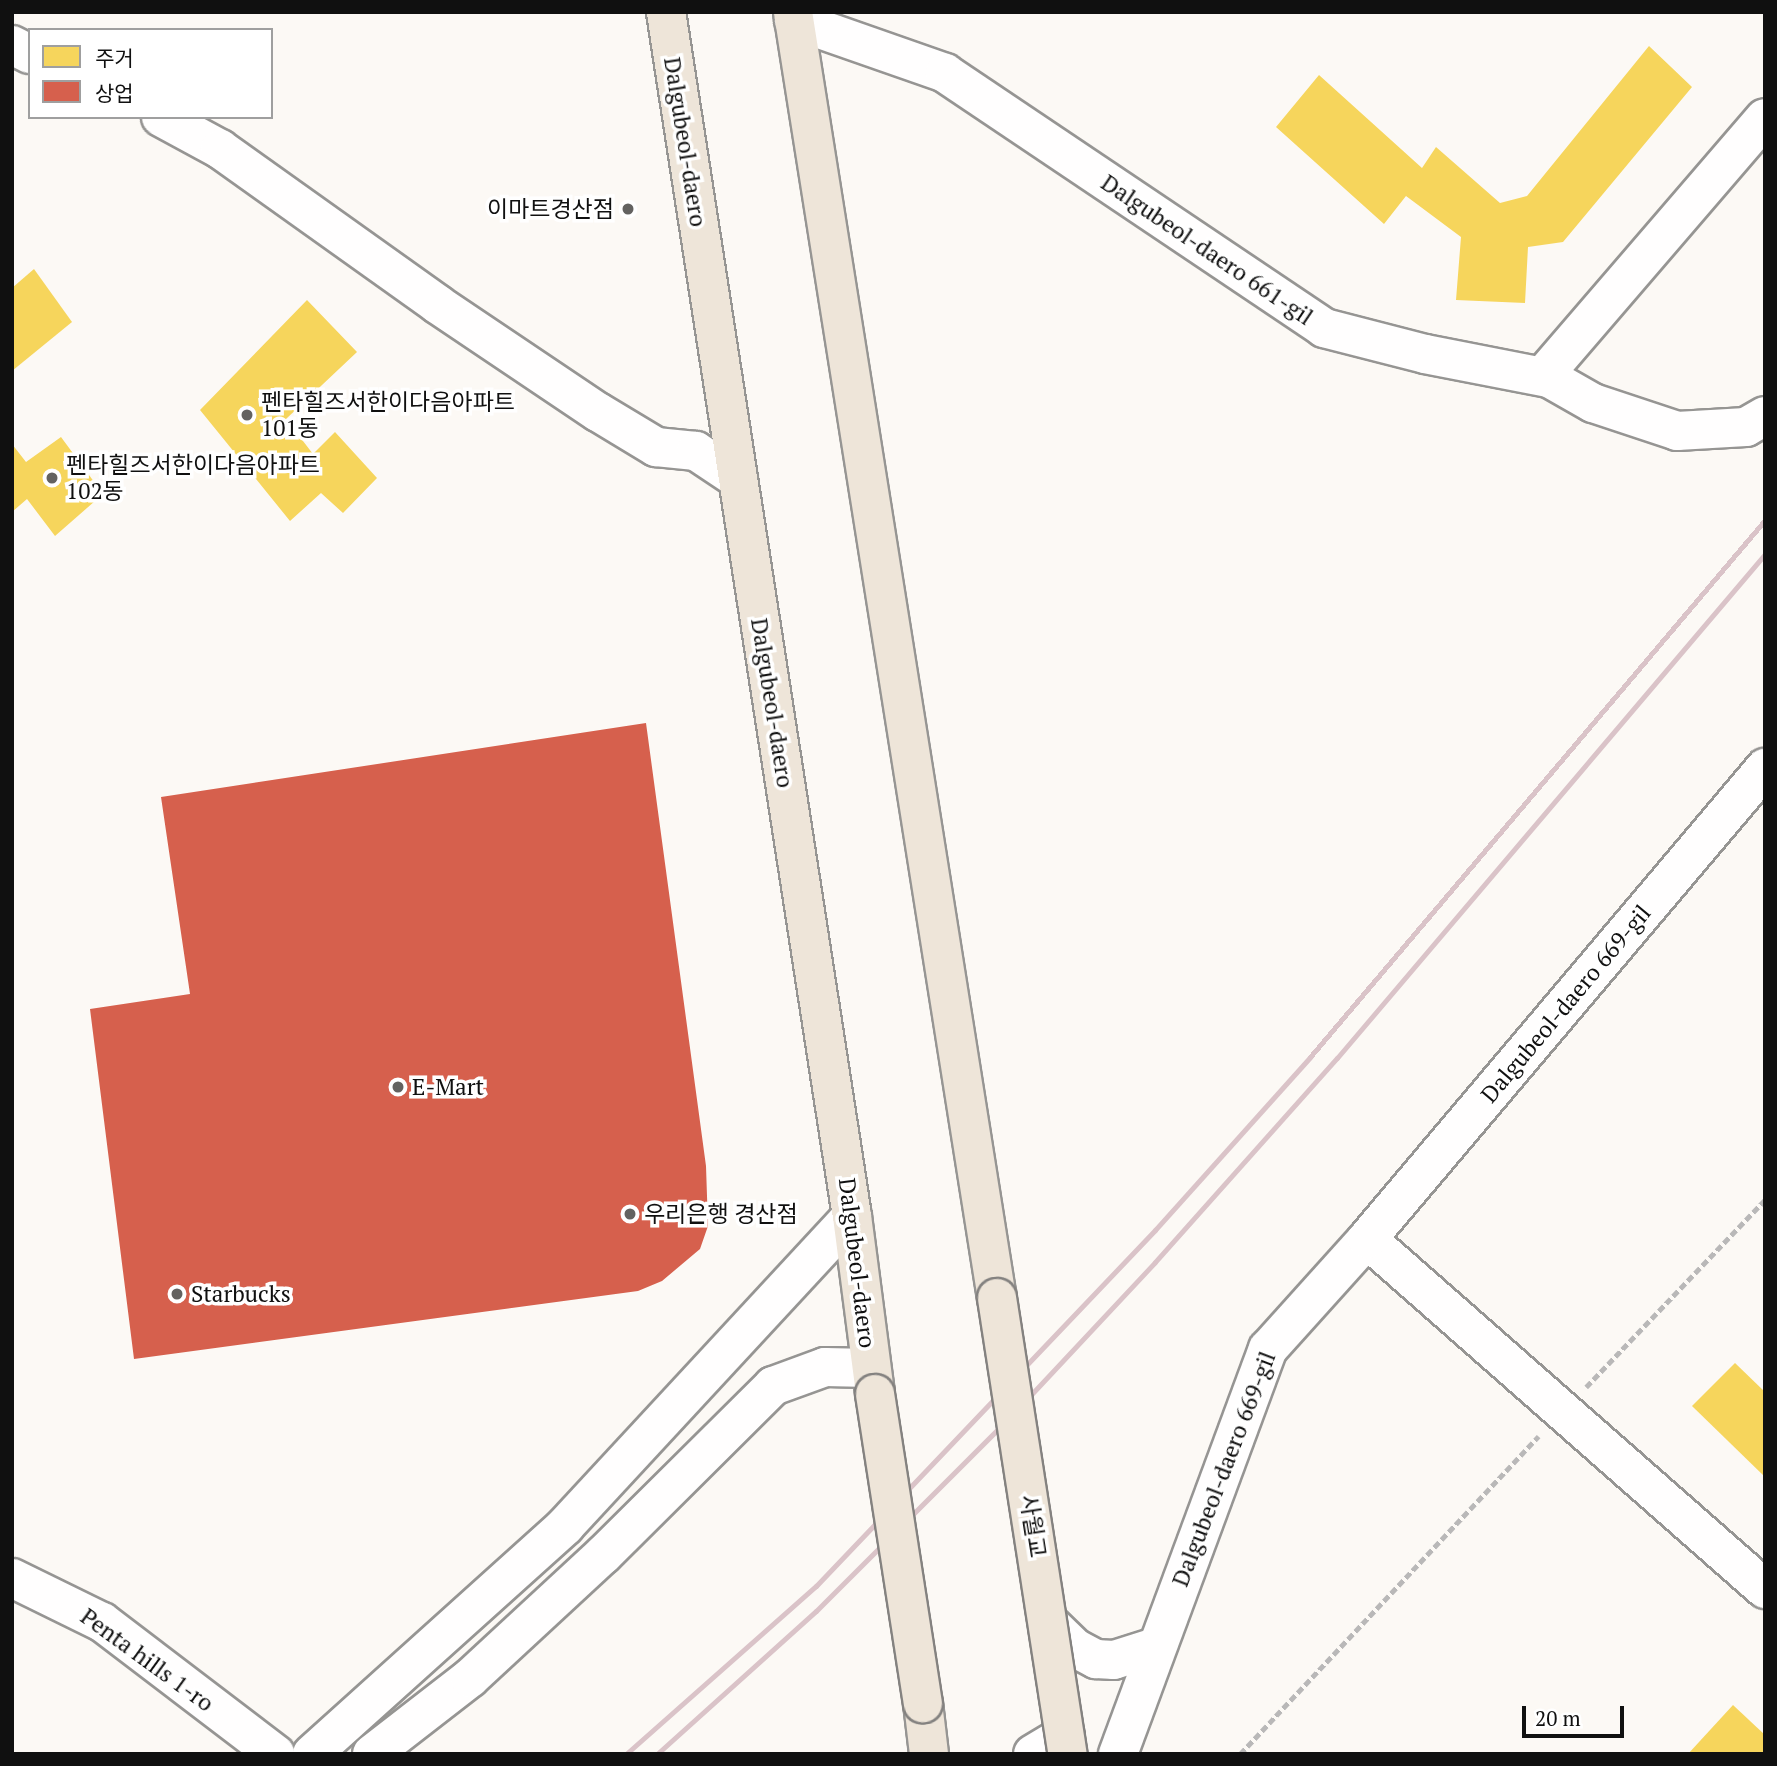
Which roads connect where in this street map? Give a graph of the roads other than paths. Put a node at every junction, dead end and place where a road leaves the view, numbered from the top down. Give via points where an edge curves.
1 (666, 12) edge
2 (793, 16) edge
3 (12, 45) edge
4 (28, 53) edge
5 (1765, 118) edge
6 (165, 119) edge
7 (1542, 376) junction
8 (1765, 416) edge
9 (738, 479) junction
10 (1765, 768) edge
11 (852, 1216) junction
12 (1367, 1239) junction
13 (873, 1381) junction
14 (12, 1578) edge
15 (1765, 1589) edge
16 (1048, 1622) junction
17 (1155, 1647) junction
18 (1055, 1747) edge
19 (275, 1754) edge
20 (312, 1754) edge
21 (372, 1754) edge
22 (929, 1754) edge
23 (1118, 1754) edge

1 - 9 main road, Dalgubeol-daero
2 - 7 street, Dalgubeol-daero 661-gil via 945,73 1324,328 1425,354
2 - 16 main road, 사월교, bridge
3 - 4 street
5 - 7 street
6 - 9 street via 220,149 598,412 656,447 696,452
7 - 8 street, Dalgubeol-daero 661-gil via 1593,403 1677,431 1746,427
9 - 11 main road, Dalgubeol-daero
10 - 12 street, Dalgubeol-daero 669-gil
11 - 13 main road, Dalgubeol-daero
11 - 20 street via 565,1526
12 - 15 street
12 - 17 street, Dalgubeol-daero 669-gil via 1268,1349
13 - 21 street via 825,1367 773,1385 511,1640
13 - 22 main road, bridge
14 - 19 street, Penta hills 1-ro via 102,1622
16 - 17 street via 1075,1648 1096,1659 1114,1660
16 - 18 main road, 사월교, bridge
17 - 23 street, Dalgubeol-daero 669-gil

